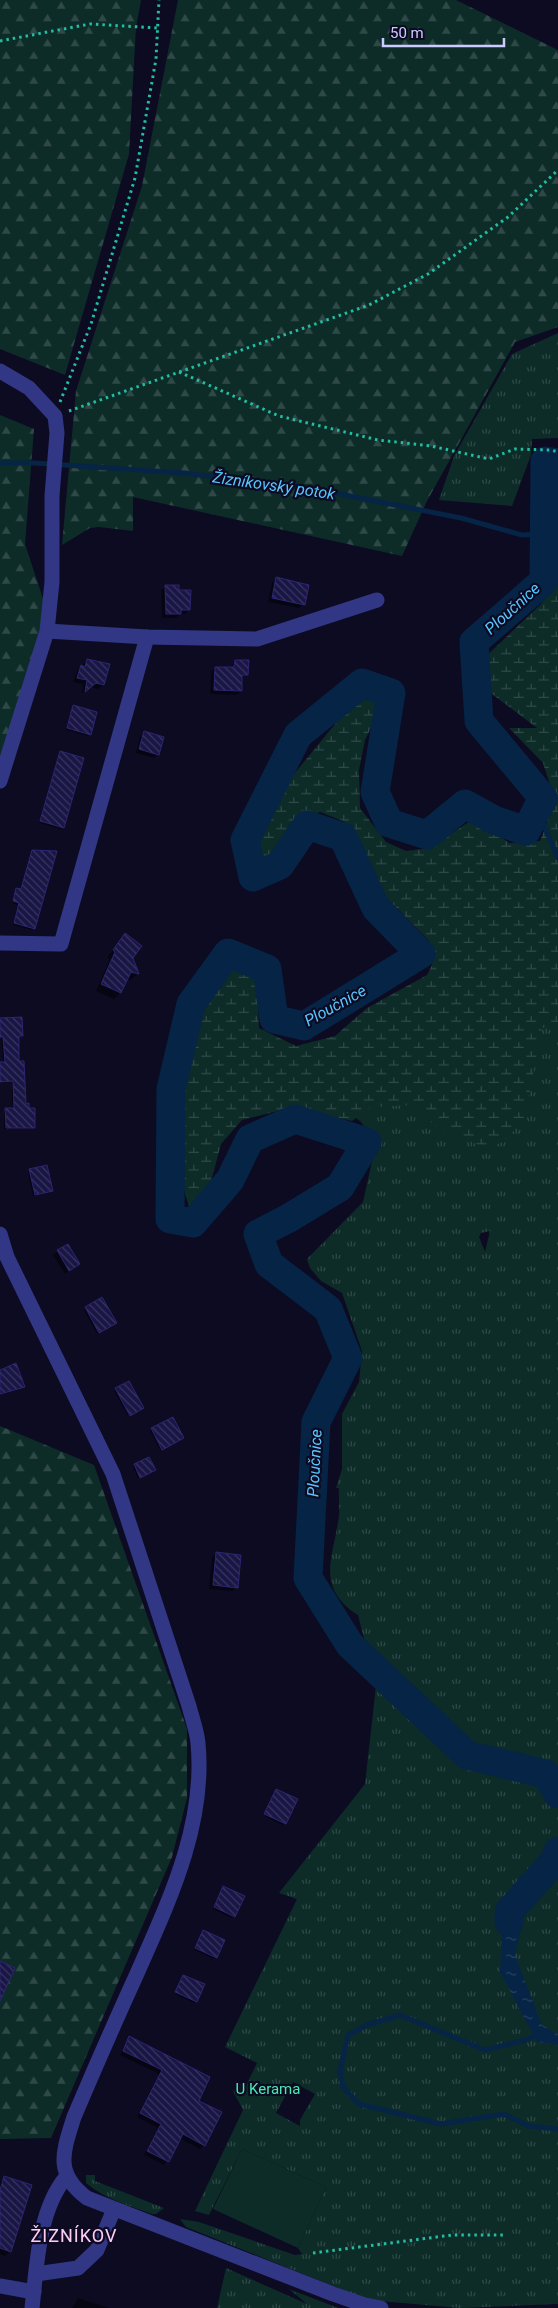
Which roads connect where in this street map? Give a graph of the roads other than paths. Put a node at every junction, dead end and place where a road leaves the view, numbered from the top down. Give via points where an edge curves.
1 (0, 371) edge
2 (377, 600) dead end
3 (47, 631) junction
4 (148, 637) junction
5 (0, 781) edge
6 (0, 943) edge
7 (0, 1234) edge
8 (66, 2177) junction
9 (114, 2209) junction
10 (36, 2274) junction
11 (0, 2286) edge
12 (34, 2292) junction
13 (32, 2308) edge
14 (381, 2308) edge

1 - 3 street via 30,388 54,416 58,434 52,496 52,582
2 - 4 street via 257,639
3 - 4 street
3 - 5 street
4 - 6 street via 61,944
7 - 8 street via 7,1256 113,1474 198,1742 195,1810 186,1854 74,2117 64,2149
8 - 9 street via 88,2198
8 - 10 street via 55,2190 41,2238
9 - 10 street via 98,2250 78,2268
9 - 14 street via 333,2294
10 - 12 street
11 - 12 street
12 - 13 street

